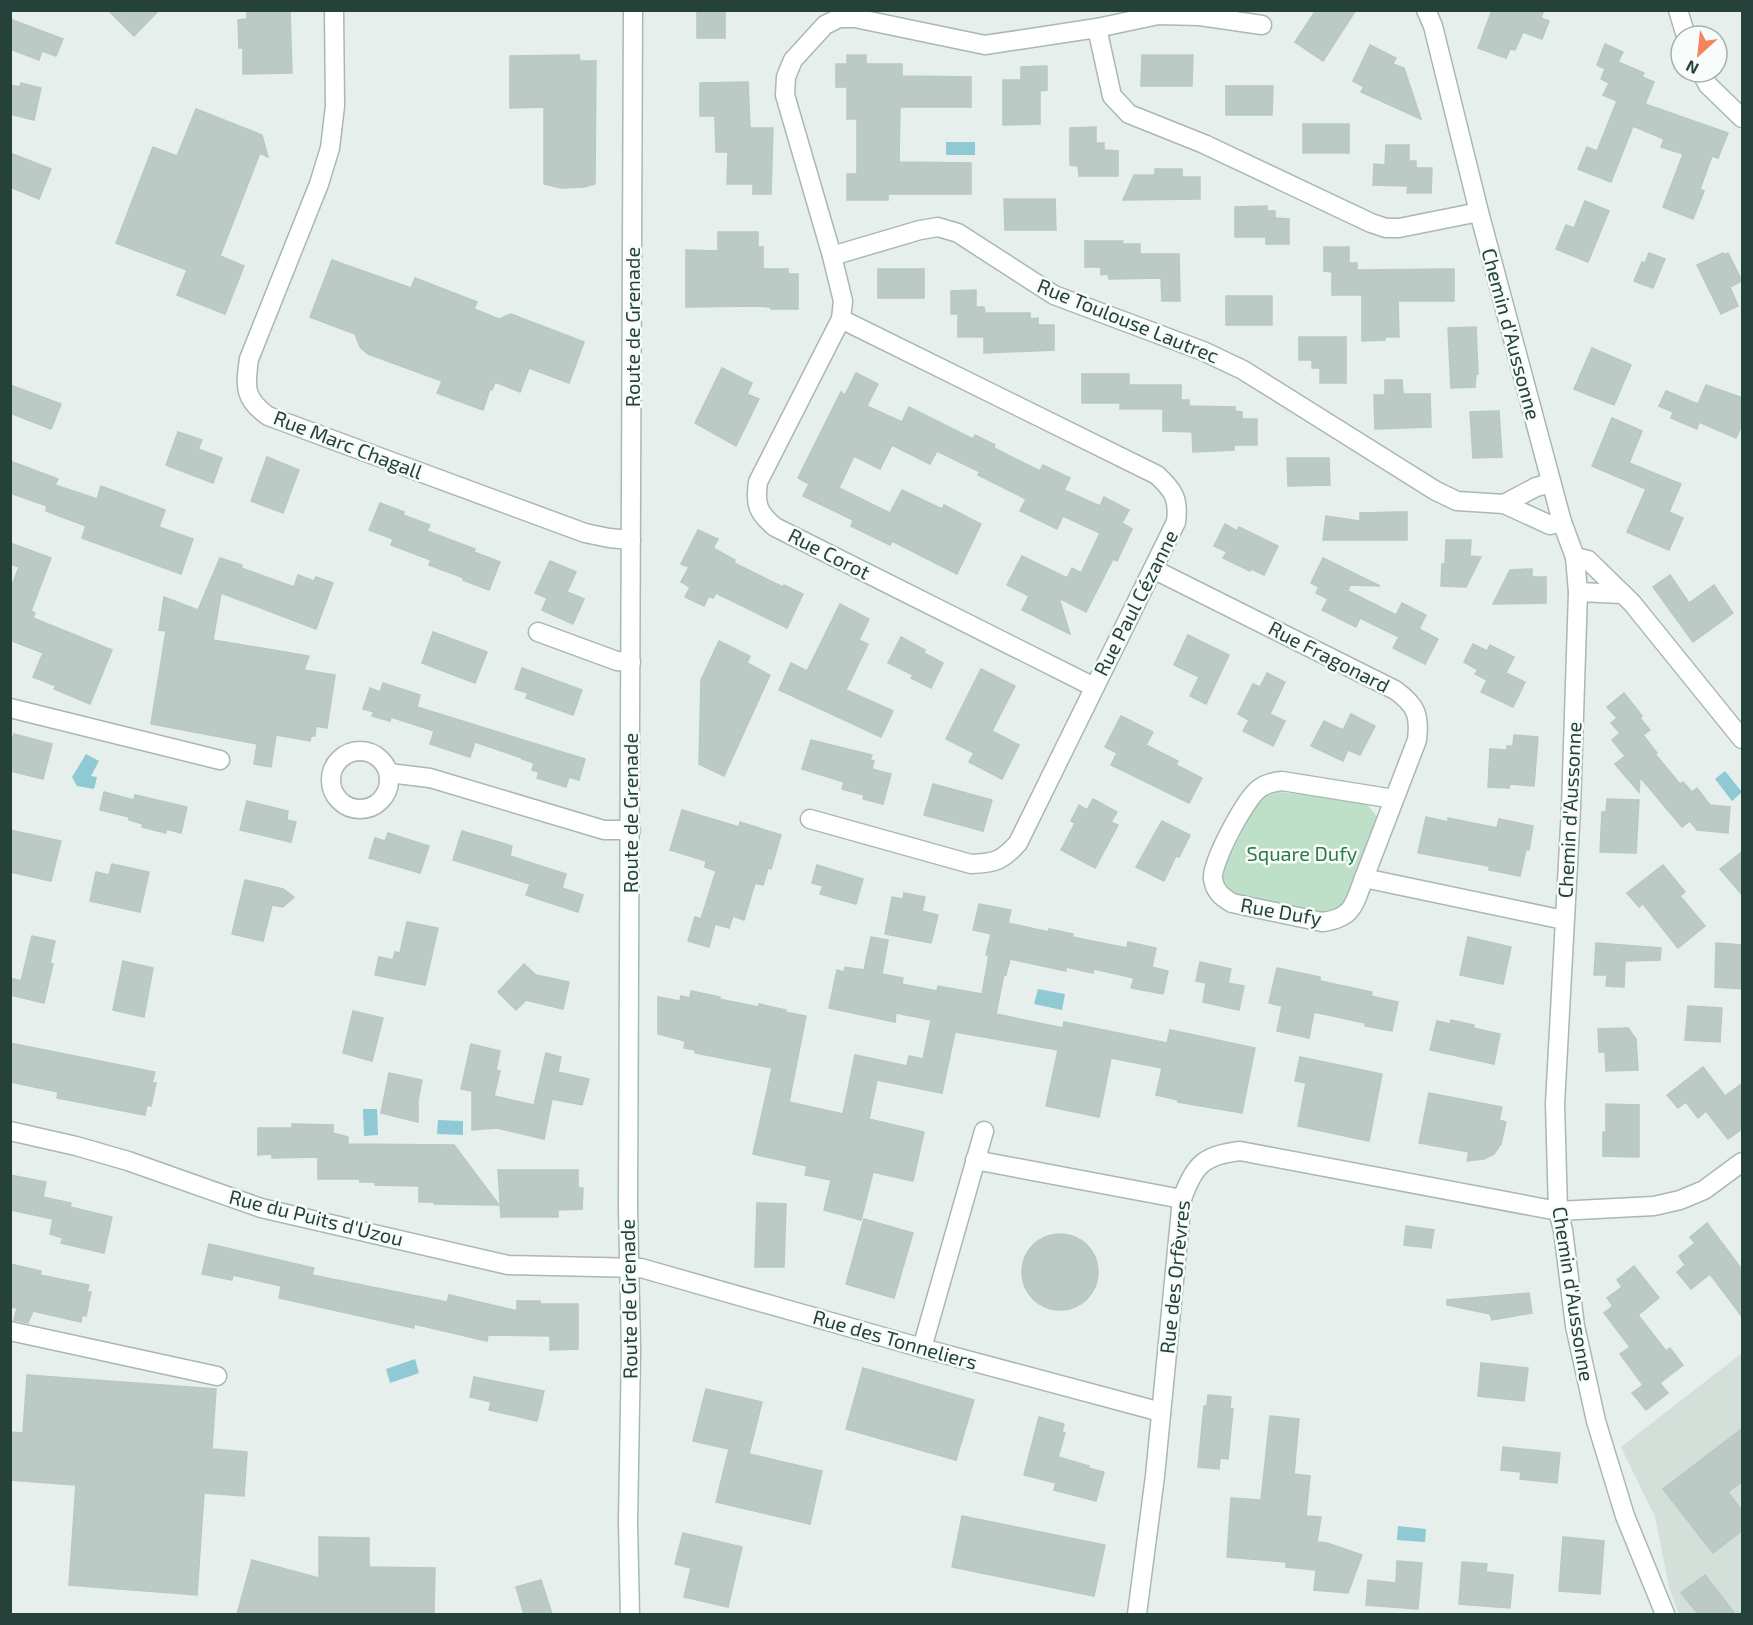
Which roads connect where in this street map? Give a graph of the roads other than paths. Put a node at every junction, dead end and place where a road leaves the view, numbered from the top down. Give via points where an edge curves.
1 (334, 10) edge
2 (633, 10) edge
3 (1426, 10) edge
4 (1262, 25) dead end
5 (1097, 28) junction
6 (1707, 84) edge
7 (1743, 118) edge
8 (1479, 212) junction
9 (832, 256) junction
10 (841, 319) junction
11 (1551, 483) junction
12 (1504, 504) junction
13 (1562, 522) junction
14 (632, 540) junction
15 (1575, 557) junction
16 (1153, 569) junction
17 (1578, 592) junction
18 (1623, 594) junction
19 (538, 632) dead end
20 (631, 662) junction
21 (1094, 687) junction
22 (10, 708) edge
23 (1743, 739) edge
24 (220, 760) dead end
25 (389, 772) dead end
26 (1394, 799) junction
27 (810, 819) dead end
28 (631, 830) junction
29 (1364, 878) junction
30 (1564, 920) junction
31 (10, 1131) edge
32 (984, 1131) dead end
33 (975, 1160) junction
34 (1743, 1162) edge
35 (1182, 1199) junction
36 (1558, 1211) junction
37 (629, 1268) junction
38 (10, 1331) edge
39 (922, 1348) junction
40 (217, 1376) dead end
41 (1161, 1412) junction
42 (630, 1614) edge
43 (1137, 1614) edge
44 (1665, 1614) edge

1 - 14 street, Rue Marc Chagall via 335,106 330,148 249,359 246,380 252,402 268,416 585,533
2 - 14 street, Route de Grenade
3 - 8 street, Chemin d'Aussonne
4 - 5 street via 1200,16 1158,15
5 - 8 street via 1112,96 1129,114 1386,228
5 - 9 street via 986,45 855,18 838,18 825,26 792,60 786,77 786,95
6 - 7 street
8 - 11 street, Chemin d'Aussonne
9 - 10 street via 843,301
9 - 12 street, Rue Toulouse Lautrec via 920,230 938,227 958,232 1054,295 1243,370 1436,491 1457,501
10 - 16 street, Rue Paul Cézanne via 1157,475 1170,487 1178,504 1176,522
10 - 21 street, Rue Corot via 758,482 756,499 762,516 775,527
11 - 12 street
11 - 13 street, Chemin d'Aussonne
12 - 13 street, Rue Toulouse Lautrec via 1550,525
13 - 15 street, Chemin d'Aussonne
14 - 20 street, Route de Grenade
15 - 17 street, Chemin d'Aussonne
15 - 18 street via 1588,560
16 - 21 street, Rue Paul Cézanne
16 - 26 street, Rue Fragonard via 1408,700 1419,724 1417,740
17 - 18 street
17 - 30 street, Chemin d'Aussonne
18 - 23 street
19 - 20 street via 617,661
20 - 28 street, Route de Grenade
21 - 27 street, Rue Paul Cézanne via 1018,843 1005,857 971,864
22 - 24 street
25 - 28 street via 430,778 604,830
26 - 29 street, Rue Fragonard
26 - 29 street, Rue Dufy via 1282,781 1269,783 1258,788 1248,800 1212,876 1220,896 1232,903 1322,922 1346,915
28 - 37 street, Route de Grenade
29 - 30 street
30 - 36 street, Chemin d'Aussonne via 1555,1104
31 - 37 street, Rue du Puits d'Uzou via 128,1161 261,1208 508,1265
32 - 33 street
33 - 35 street
33 - 39 street
34 - 36 street, Rue des Orfèvres via 1704,1190 1680,1200 1654,1206
35 - 36 street, Rue des Orfèvres via 1189,1178 1200,1165 1218,1154 1240,1151
35 - 41 street, Rue des Orfèvres
36 - 44 street, Chemin d'Aussonne via 1575,1326 1596,1421 1625,1516
37 - 39 street, Rue des Tonneliers via 648,1270
37 - 42 street, Route de Grenade
38 - 40 street
39 - 41 street, Rue des Tonneliers
41 - 43 street, Rue des Orfèvres

